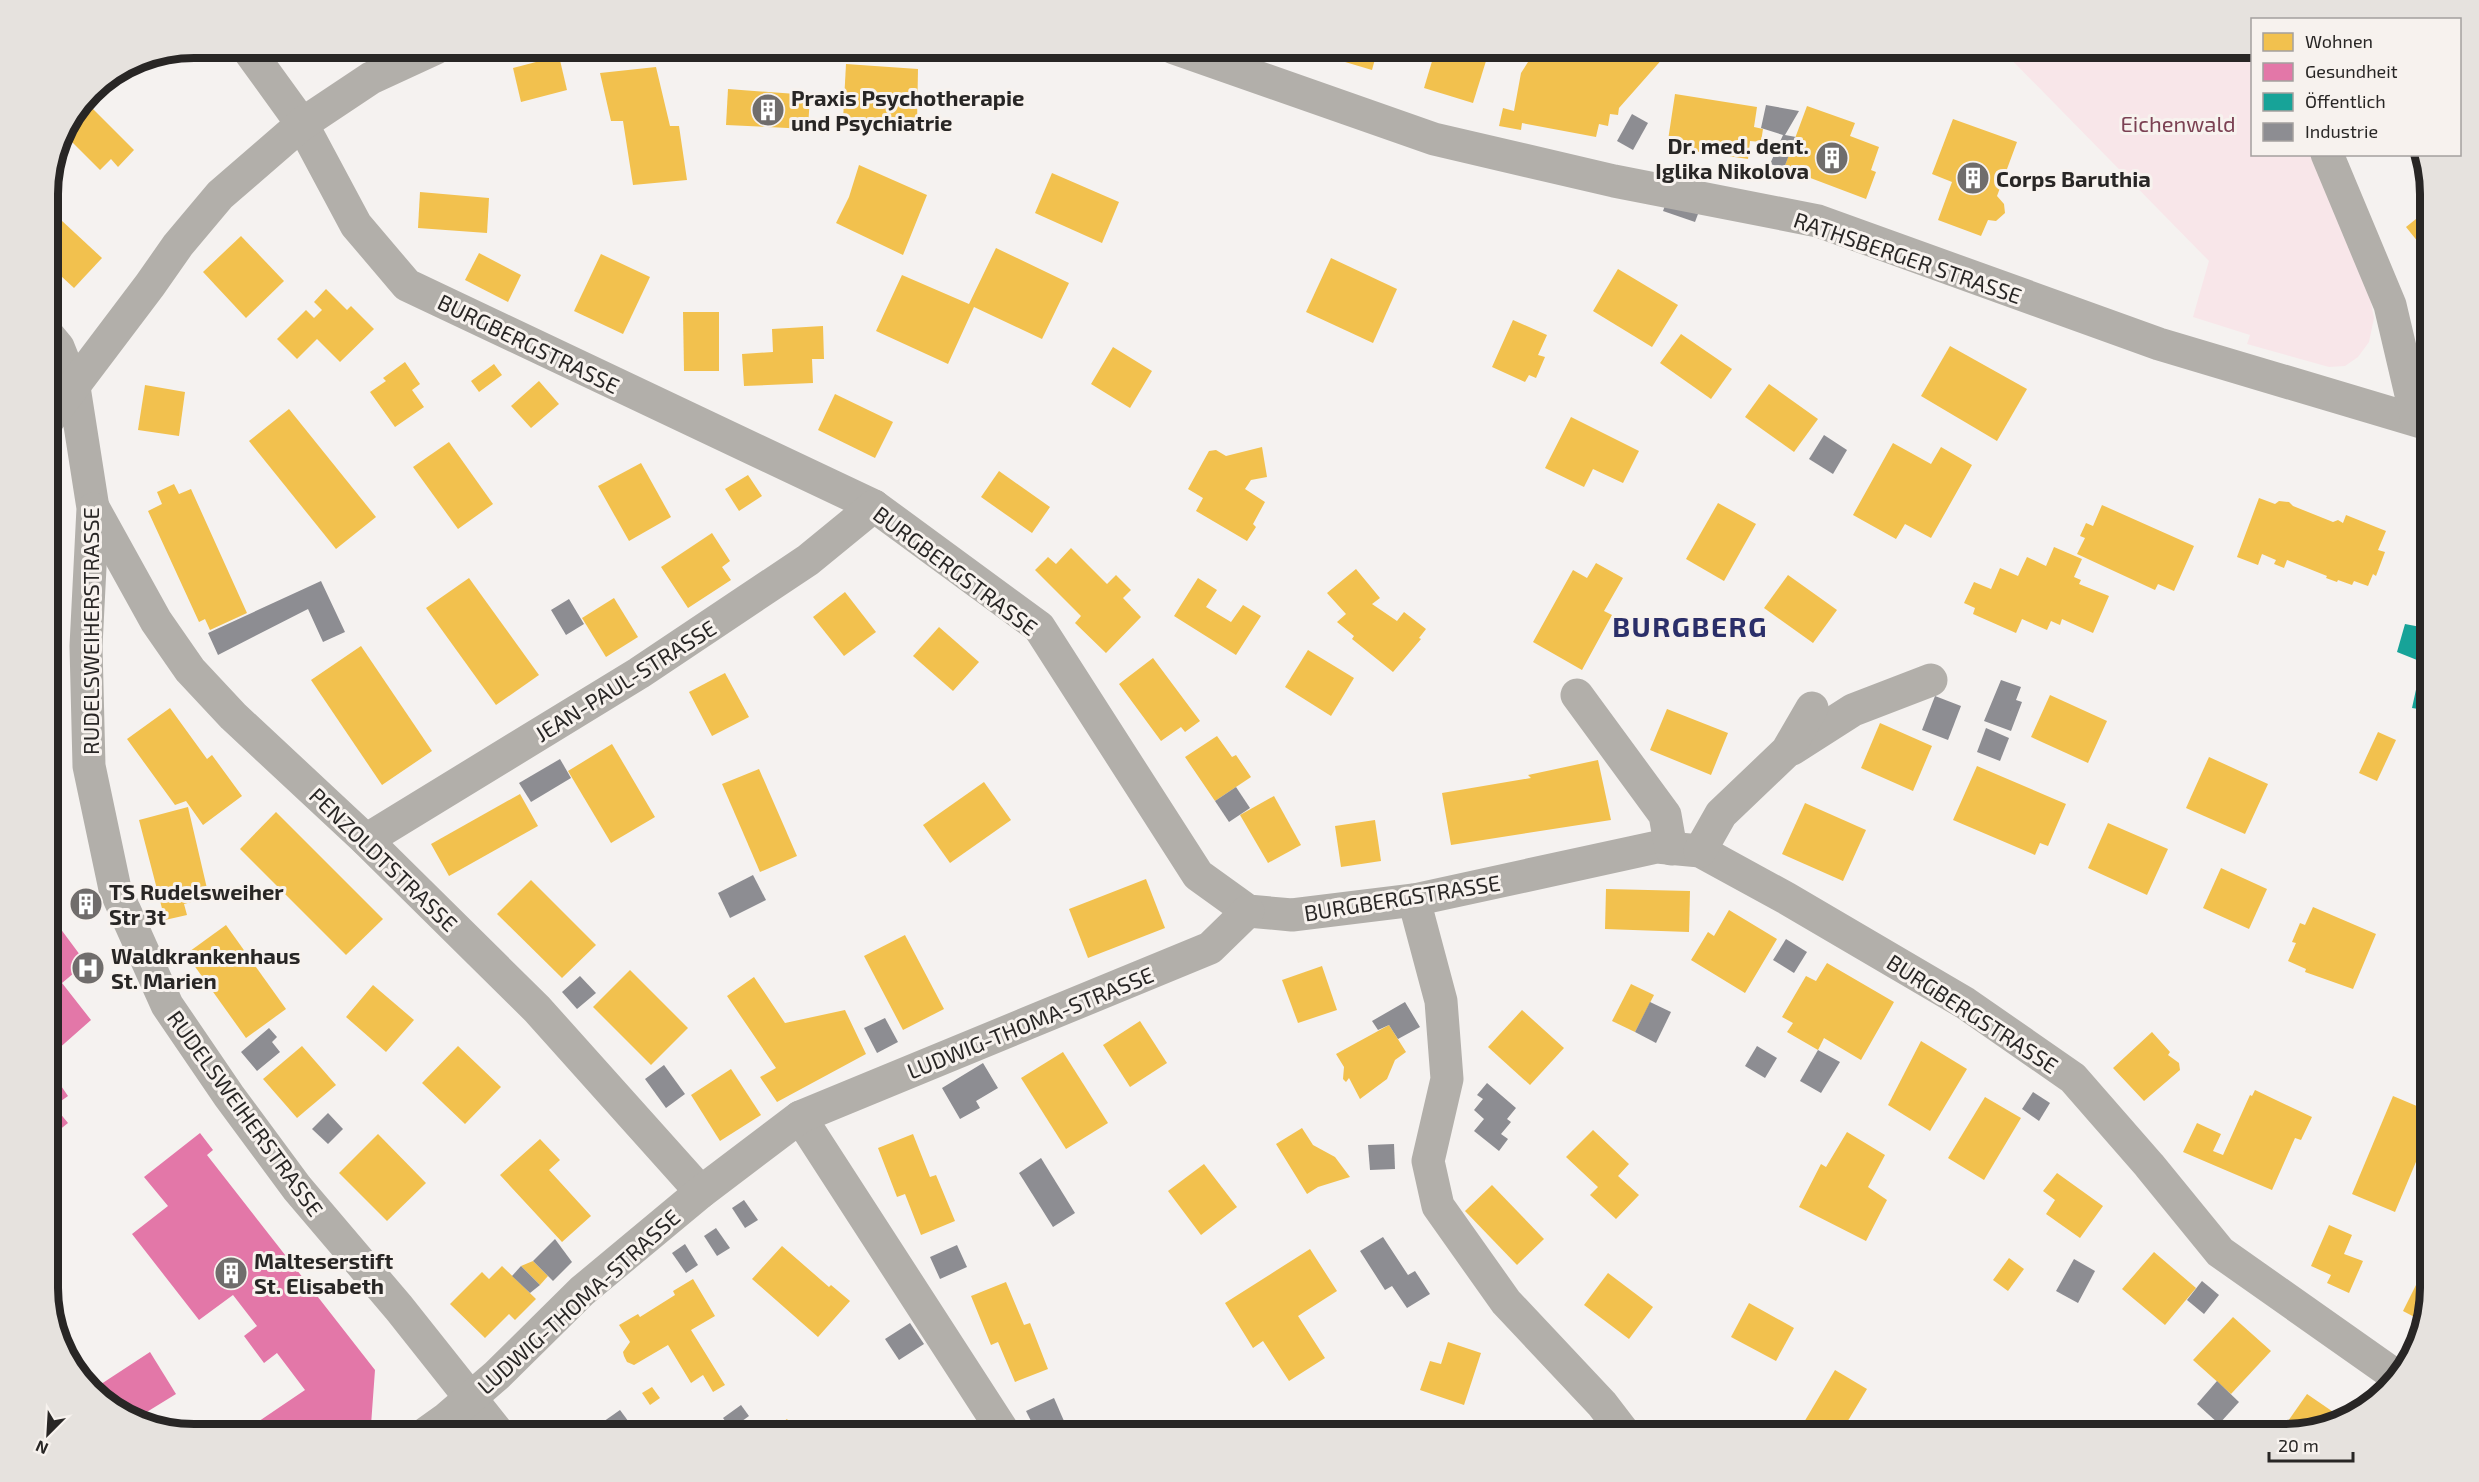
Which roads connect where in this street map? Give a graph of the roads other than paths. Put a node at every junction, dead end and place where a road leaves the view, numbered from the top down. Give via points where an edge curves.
1 (254, 58) edge
2 (414, 58) edge
3 (1203, 58) edge
4 (302, 124) junction
5 (2328, 156) edge
6 (59, 350) edge
7 (74, 387) junction
8 (59, 406) edge
9 (2420, 408) edge
10 (2420, 421) edge
11 (874, 506) junction
12 (93, 508) junction
13 (1931, 680) dead end
14 (1577, 695) dead end
15 (1812, 708) dead end
16 (1787, 751) junction
17 (366, 840) junction
18 (1686, 850) junction
19 (1414, 900) junction
20 (1248, 911) junction
21 (800, 1117) junction
22 (701, 1192) junction
23 (2390, 1372) edge
24 (469, 1398) junction
25 (437, 1424) edge
26 (491, 1424) edge
27 (999, 1424) edge
28 (1617, 1424) edge

1 - 4 street, BURGBERGSTRASSE
2 - 4 street via 371,78
3 - 10 street, RATHSBERGER STRASSE via 1434,139 1614,181 1818,221 2160,344
4 - 7 street via 220,195 178,245
4 - 11 street, BURGBERGSTRASSE via 356,225 407,285
5 - 9 street via 2390,305
6 - 7 street, RUDELSWEIHERSTRASSE
7 - 8 street
7 - 12 street, RUDELSWEIHERSTRASSE
11 - 17 street, JEAN-PAUL-STRASSE via 808,560 639,673
11 - 20 street, BURGBERGSTRASSE via 1039,627 1198,875
12 - 17 street, PENZOLDTSTRASSE via 156,621 190,670 233,716
12 - 24 street, RUDELSWEIHERSTRASSE via 86,645 89,766 115,889 167,1005 229,1096 297,1188
13 - 16 street via 1853,710
14 - 18 street
15 - 16 street
16 - 18 street
17 - 22 street, PENZOLDTSTRASSE via 537,1009
18 - 19 street, BURGBERGSTRASSE via 1657,847
18 - 23 street, BURGBERGSTRASSE via 1786,898 1965,1003 2073,1078 2220,1252
19 - 20 street, BURGBERGSTRASSE via 1292,915
19 - 28 street via 1441,1001 1448,1079 1428,1161 1438,1206 1506,1302
20 - 21 street, LUDWIG-THOMA-STRASSE via 1210,948
21 - 22 street, LUDWIG-THOMA-STRASSE
21 - 27 street
22 - 24 street, LUDWIG-THOMA-STRASSE via 582,1292
24 - 25 street, LUDWIG-THOMA-STRASSE
24 - 26 street, RUDELSWEIHERSTRASSE

